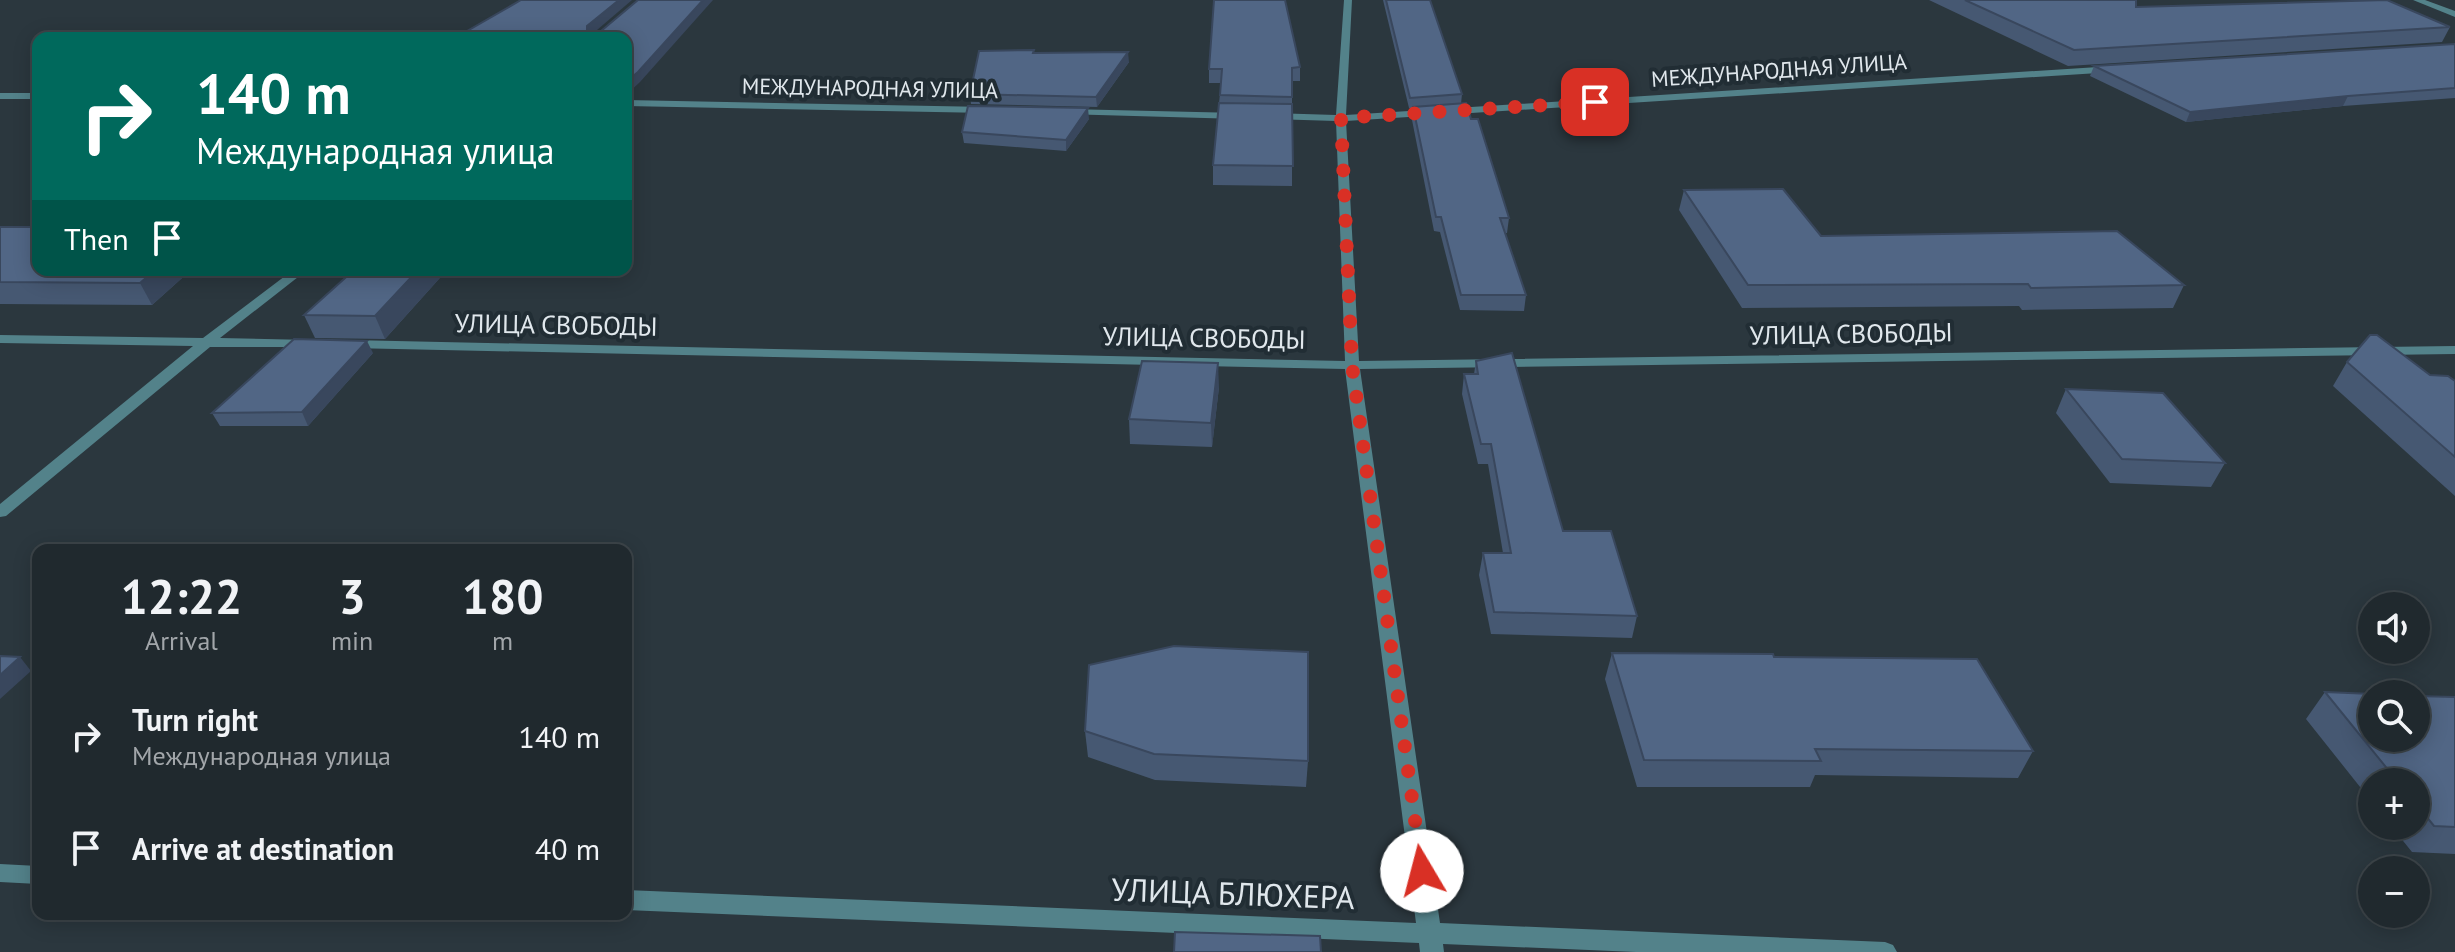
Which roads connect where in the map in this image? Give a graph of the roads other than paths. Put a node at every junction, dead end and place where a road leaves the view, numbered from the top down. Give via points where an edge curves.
1 (1348, 0) edge
2 (2417, 0) edge
3 (2455, 14) edge
4 (2121, 68) edge
5 (0, 96) edge
6 (32, 96) edge
7 (632, 103) edge
8 (1007, 111) edge
9 (1055, 112) edge
10 (1245, 116) edge
11 (1261, 116) edge
12 (1341, 118) junction
13 (293, 276) edge
14 (0, 339) edge
15 (207, 342) junction
16 (318, 344) edge
17 (334, 344) edge
18 (2455, 350) edge
19 (1352, 365) junction
20 (0, 512) edge
21 (0, 873) edge
22 (32, 875) edge
23 (632, 900) edge
24 (1431, 943) edge
25 (1885, 952) edge

1 - 12 street
2 - 3 street
4 - 12 street, МЕЖДУНАРОДНАЯ УЛИЦА
5 - 6 street
7 - 8 street, МЕЖДУНАРОДНАЯ УЛИЦА
9 - 10 street
11 - 12 street, МЕЖДУНАРОДНАЯ УЛИЦА
12 - 19 street
13 - 15 street
14 - 15 street
15 - 16 street
15 - 20 street
17 - 19 street, УЛИЦА СВОБОДЫ
18 - 19 street, УЛИЦА СВОБОДЫ
19 - 24 street
21 - 22 street
23 - 24 street, УЛИЦА БЛЮХЕРА
24 - 25 street, УЛИЦА БЛЮХЕРА

